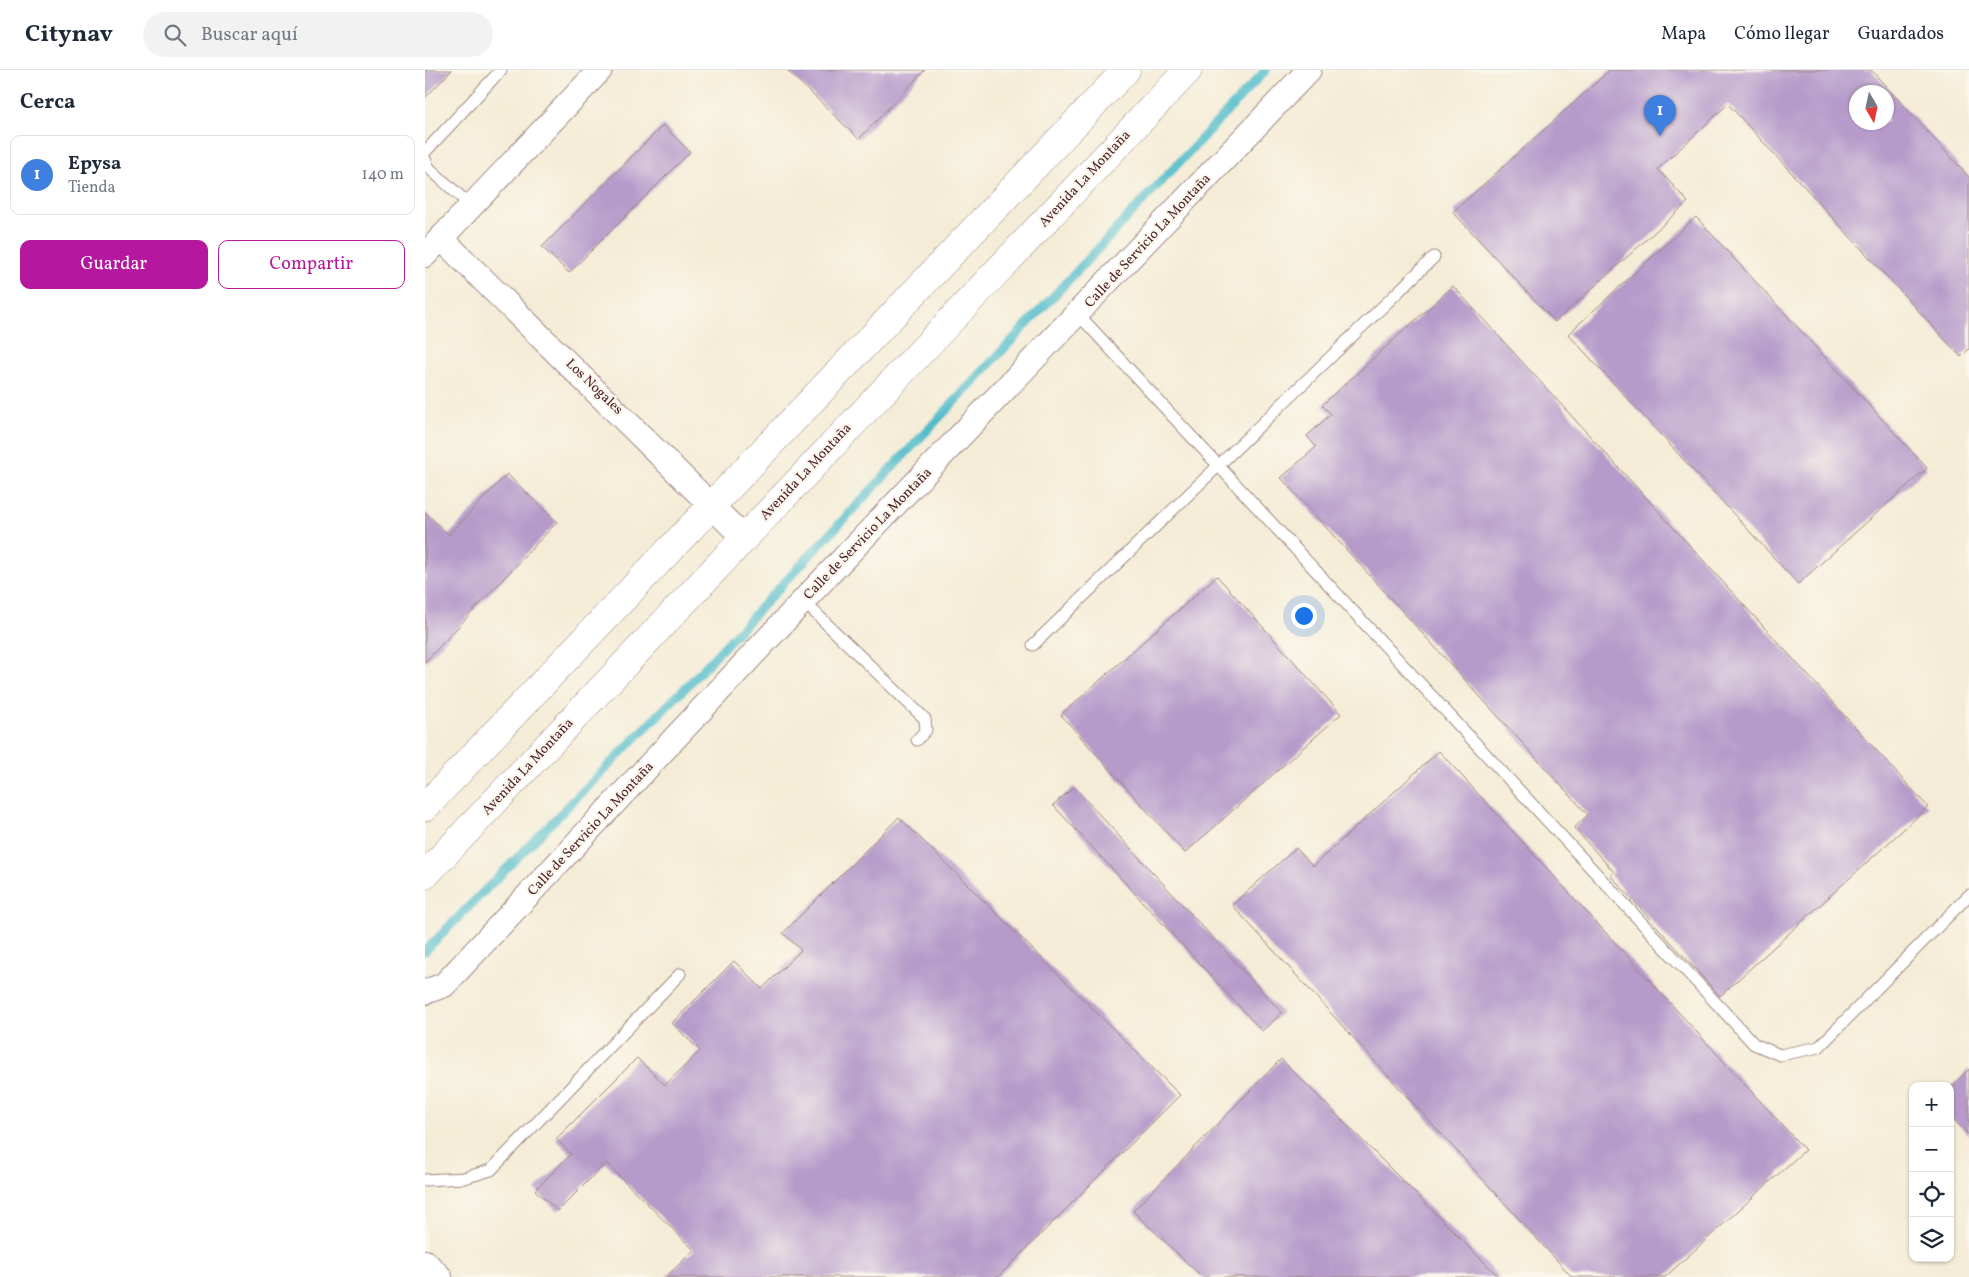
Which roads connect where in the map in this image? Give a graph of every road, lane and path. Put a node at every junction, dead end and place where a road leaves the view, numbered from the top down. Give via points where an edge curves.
1 (501, 70) edge
2 (600, 70) edge
3 (1126, 70) edge
4 (1188, 70) edge
5 (1309, 70) edge
6 (425, 152) edge
7 (425, 159) edge
8 (471, 207) junction
9 (441, 238) junction
10 (425, 255) edge
11 (1434, 257) dead end
12 (1078, 314) junction
13 (1218, 465) junction
14 (713, 505) junction
15 (745, 538) junction
16 (803, 601) junction
17 (1033, 644) dead end
18 (917, 740) dead end
19 (425, 807) edge
20 (425, 875) edge
21 (1969, 895) edge
22 (680, 974) dead end
23 (425, 992) edge
24 (425, 1180) edge
25 (425, 1262) edge
26 (440, 1277) edge

1 - 6 lane
2 - 8 street
3 - 14 main road
4 - 15 main road, Avenida La Montaña
5 - 12 street, Calle de Servicio La Montaña
7 - 8 lane via 429,168
8 - 9 street
9 - 10 street
9 - 14 street, Los Nogales
11 - 13 lane
12 - 13 lane
12 - 16 street, Calle de Servicio La Montaña
13 - 17 lane
13 - 21 lane via 1754,1044 1780,1055 1819,1048
14 - 15 street, Los Nogales
14 - 19 main road
15 - 20 main road, Avenida La Montaña
16 - 18 lane via 925,719 926,730
16 - 23 street, Calle de Servicio La Montaña via 444,985
22 - 24 lane via 491,1170 464,1178
25 - 26 street

